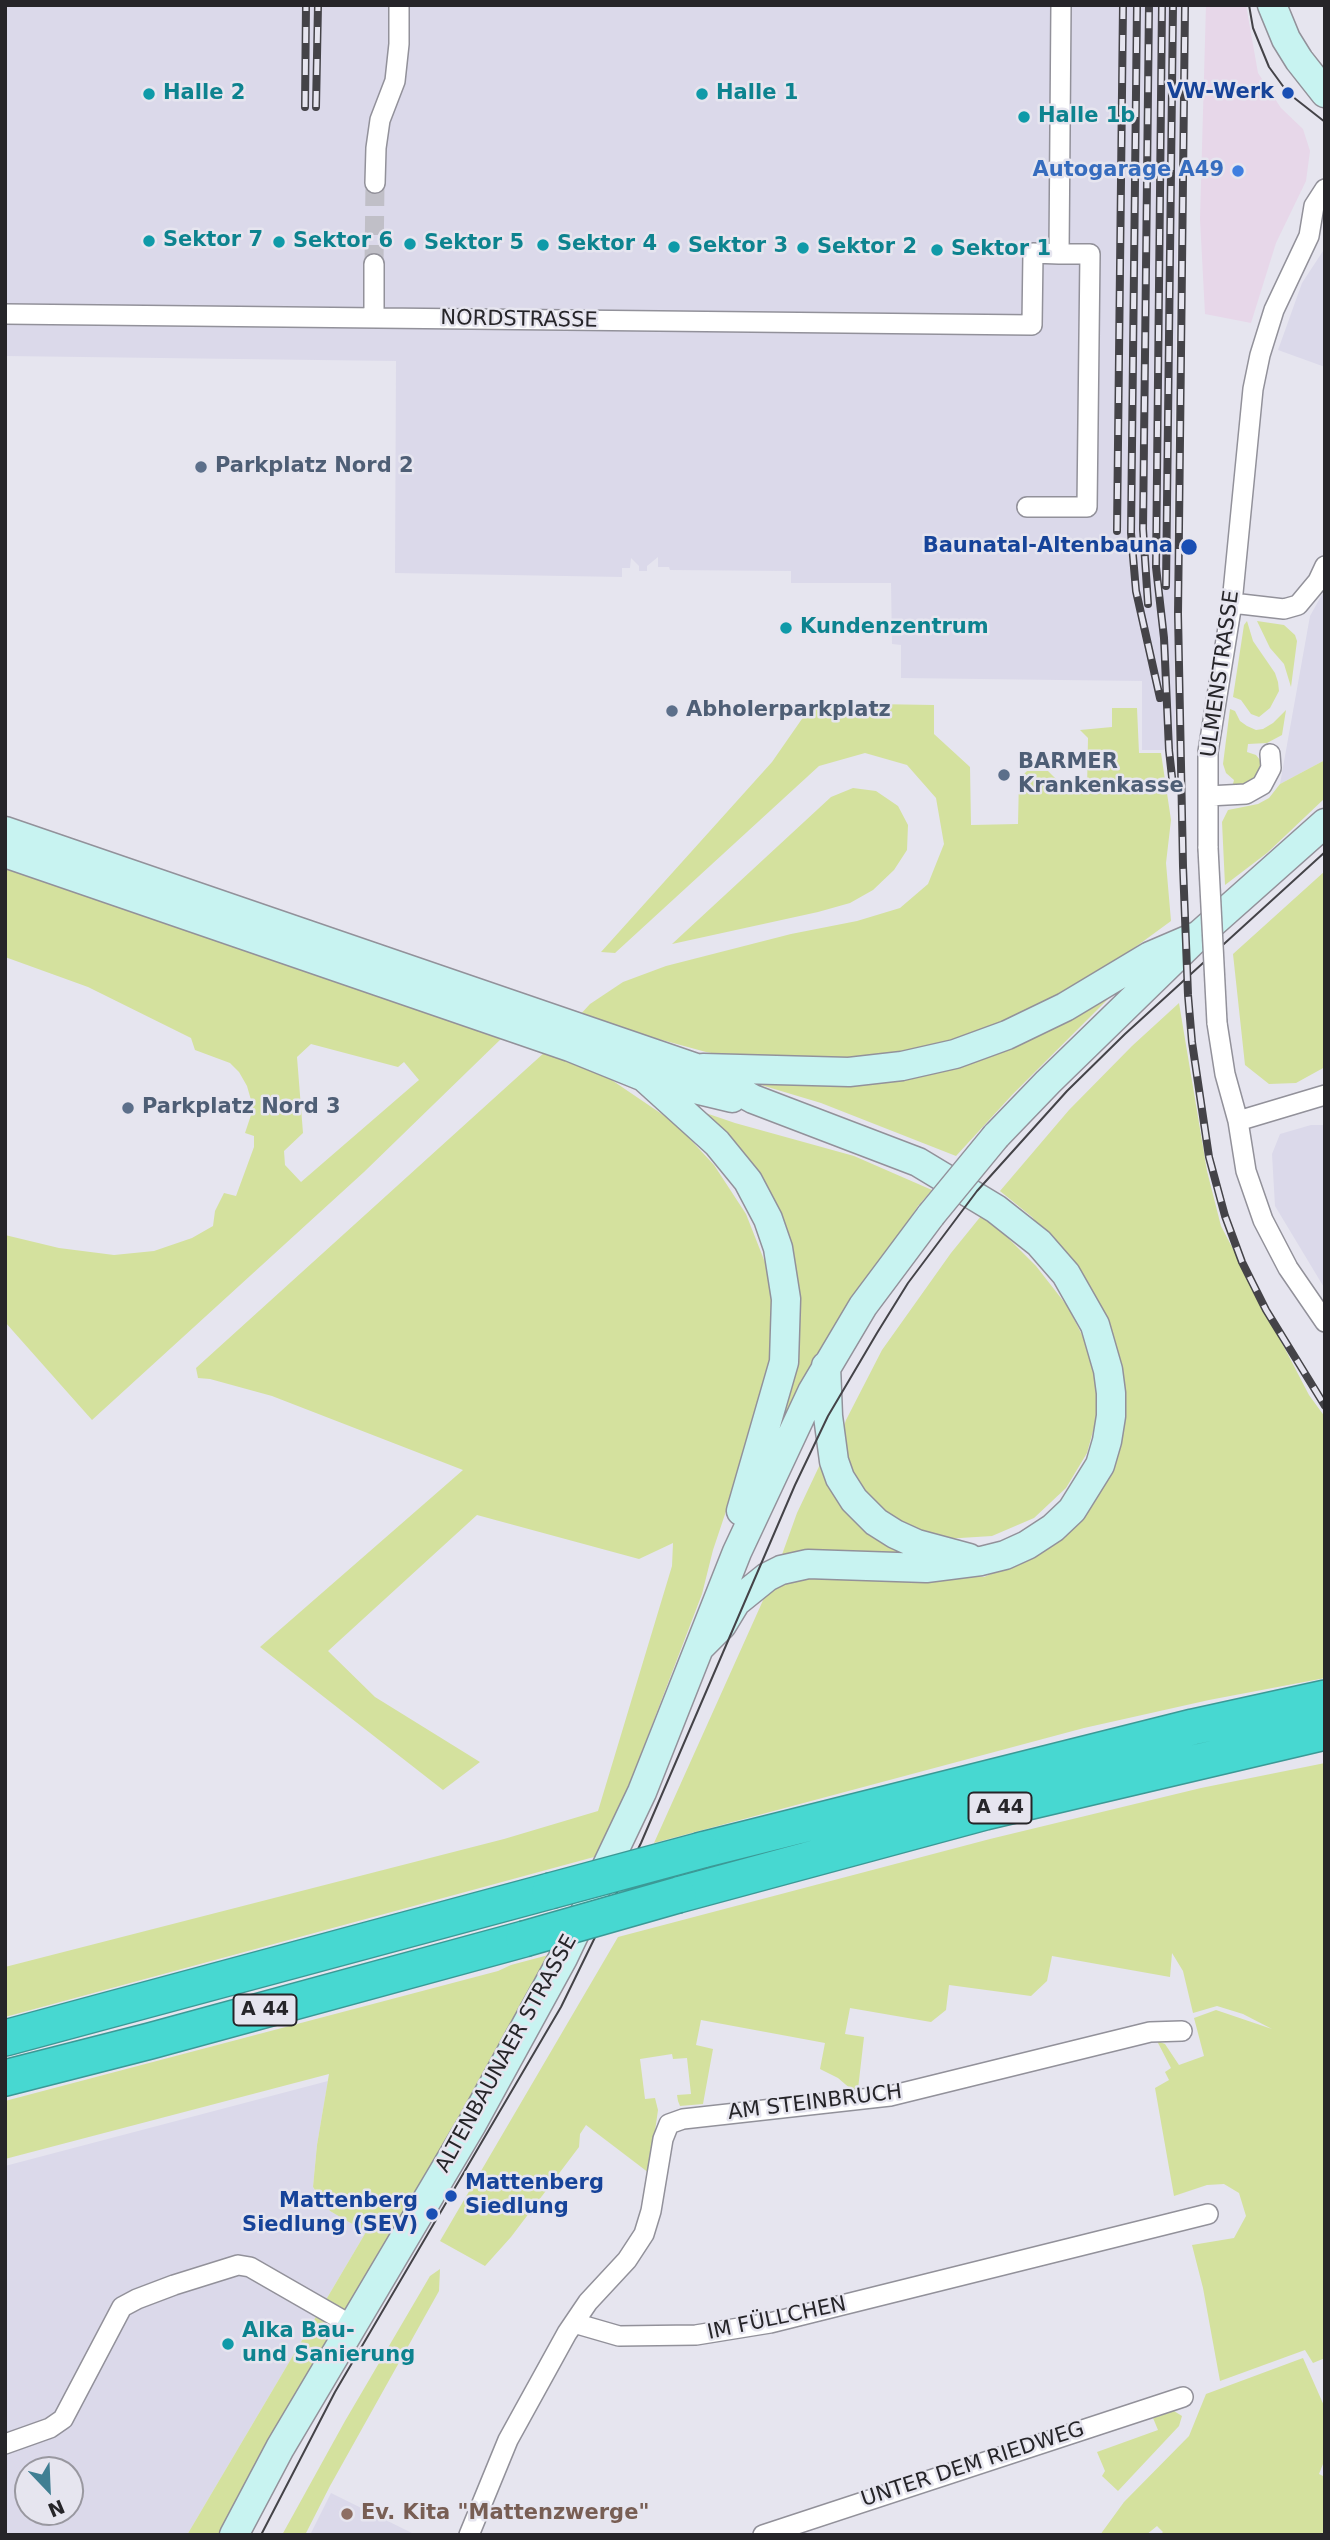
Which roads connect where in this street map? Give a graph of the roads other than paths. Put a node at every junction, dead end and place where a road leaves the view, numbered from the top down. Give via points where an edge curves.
1 (399, 5) edge
2 (1061, 5) edge
3 (1272, 5) edge
4 (1289, 5) edge
5 (1325, 67) edge
6 (1325, 93) edge
7 (375, 183) tunnel mouth
8 (1325, 189) edge
9 (1325, 222) edge
10 (1309, 236) junction
11 (1059, 254) junction
12 (374, 264) tunnel mouth
13 (5, 314) edge
14 (374, 318) junction
15 (1027, 507) dead end
16 (1325, 566) edge
17 (1232, 603) junction
18 (1270, 754) dead end
19 (1208, 796) junction
20 (1325, 823) edge
21 (5, 831) edge
22 (5, 853) edge
23 (1199, 935) junction
24 (485, 1007) junction
25 (696, 1068) junction
26 (644, 1077) junction
27 (1325, 1095) edge
28 (753, 1099) junction
29 (1238, 1121) junction
30 (1325, 1322) edge
31 (826, 1366) junction
32 (737, 1552) junction
33 (981, 1561) junction
34 (701, 1646) junction
35 (1325, 1698) edge
36 (1325, 1732) edge
37 (1182, 2031) dead end
38 (5, 2038) edge
39 (5, 2078) edge
40 (1208, 2214) dead end
41 (574, 2323) junction
42 (351, 2325) junction
43 (1183, 2397) dead end
44 (5, 2444) edge
45 (234, 2535) edge
46 (469, 2535) edge
47 (763, 2535) edge

1 - 7 street via 395,82 380,120
2 - 11 street
3 - 6 main road via 1286,39
4 - 5 main road
8 - 10 street, ULMENSTRASSE via 1314,206
9 - 10 street, ULMENSTRASSE
10 - 17 street, ULMENSTRASSE via 1274,310 1260,355
11 - 14 street, NORDSTRASSE via 1033,253 1032,325
11 - 15 street via 1090,254 1087,506
12 - 14 street
13 - 14 street, NORDSTRASSE
16 - 17 street via 1298,605 1284,609
17 - 19 street, ULMENSTRASSE via 1208,752
18 - 19 street via 1271,768 1262,785 1246,794
19 - 29 street, ULMENSTRASSE, bridge via 1217,1023
20 - 23 main road
21 - 24 main road
22 - 24 main road
23 - 25 main road via 1150,956 1065,1007 955,1054 849,1072
23 - 31 main road, bridge via 996,1136 863,1306
24 - 25 main road via 597,1034
24 - 26 main road
25 - 28 main road
26 - 28 main road via 729,1098
26 - 32 main road via 717,1143 748,1181 768,1219 784,1277 784,1362 741,1508
27 - 29 street
28 - 33 main road via 918,1162 973,1194 1039,1243 1066,1274 1095,1325 1111,1392 1111,1416 1100,1465 1072,1510 1053,1528 1027,1545
29 - 30 street, ULMENSTRASSE via 1246,1171 1263,1220 1288,1268
31 - 32 main road
31 - 33 main road via 834,1461 854,1500 895,1534
32 - 34 main road, ALTENBAUNAER STRASSE
33 - 34 main road via 926,1568 808,1564 781,1570 736,1602
34 - 42 main road, ALTENBAUNAER STRASSE via 642,1792 563,1958 472,2124
35 - 38 highway, A 44, bridge via 702,1850
36 - 39 highway, A 44, bridge via 972,1815
37 - 41 street, AM STEINBRUCH via 1150,2032 890,2096 669,2124 644,2234
40 - 41 street, IM FÜLLCHEN via 770,2323 696,2335 619,2336
41 - 46 street via 508,2440
42 - 44 street via 250,2267 238,2266 174,2285 122,2307 63,2419
42 - 45 main road, ALTENBAUNAER STRASSE
43 - 47 street, UNTER DEM RIEDWEG

